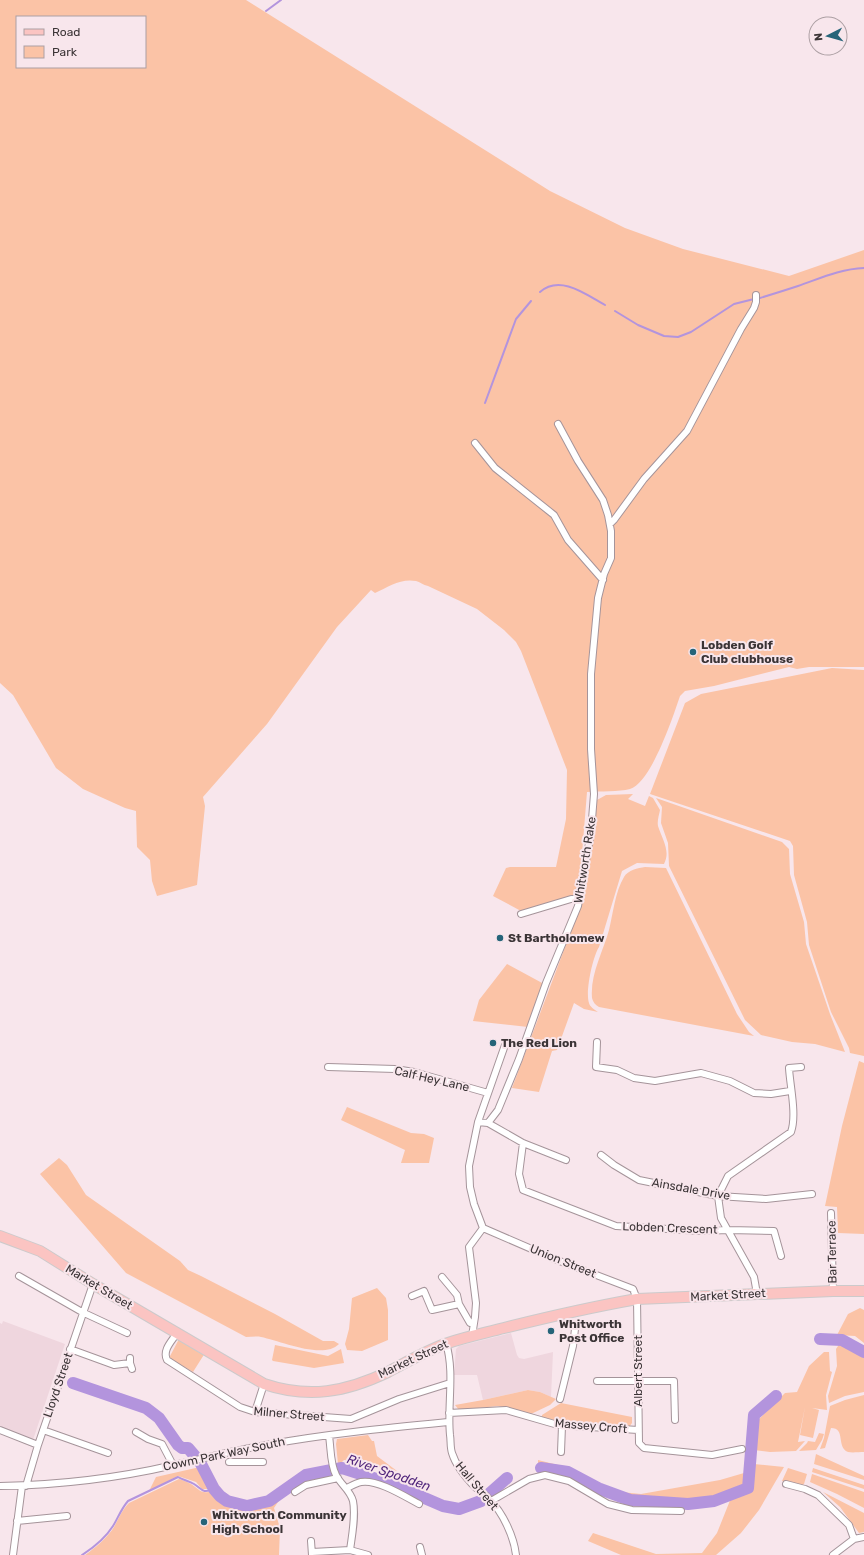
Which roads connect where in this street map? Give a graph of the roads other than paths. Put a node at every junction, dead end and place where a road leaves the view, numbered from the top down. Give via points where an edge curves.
1 (756, 295) dead end
2 (558, 424) dead end
3 (474, 442) dead end
4 (610, 524) junction
5 (603, 580) junction
6 (579, 899) junction
7 (521, 914) dead end
8 (597, 1042) dead end
9 (506, 1045) dead end
10 (328, 1067) dead end
11 (801, 1067) dead end
12 (790, 1091) junction
13 (488, 1093) junction
14 (478, 1122) junction
15 (488, 1123) junction
16 (524, 1143) junction
17 (601, 1155) dead end
18 (566, 1160) dead end
19 (812, 1194) dead end
20 (718, 1196) junction
21 (831, 1213) dead end
22 (483, 1228) junction
23 (728, 1230) junction
24 (0, 1236) edge
25 (780, 1256) dead end
26 (20, 1276) dead end
27 (442, 1277) dead end
28 (93, 1284) junction
29 (833, 1291) junction
30 (864, 1291) edge
31 (757, 1294) junction
32 (412, 1296) dead end
33 (637, 1300) junction
34 (459, 1304) junction
35 (82, 1312) junction
36 (473, 1324) junction
37 (575, 1329) dead end
38 (127, 1333) dead end
39 (177, 1333) junction
40 (472, 1336) junction
41 (446, 1343) junction
42 (70, 1349) junction
43 (131, 1364) dead end
44 (597, 1381) dead end
45 (639, 1382) junction
46 (450, 1383) junction
47 (264, 1384) junction
48 (560, 1400) dead end
49 (255, 1412) junction
50 (449, 1413) junction
51 (675, 1420) dead end
52 (449, 1422) junction
53 (562, 1426) junction
54 (0, 1430) edge
55 (43, 1430) junction
56 (638, 1430) junction
57 (136, 1432) dead end
58 (329, 1436) junction
59 (639, 1444) joint
60 (38, 1445) junction
61 (246, 1448) junction
62 (742, 1449) dead end
63 (561, 1452) dead end
64 (108, 1453) dead end
65 (228, 1462) dead end
66 (247, 1462) junction
67 (263, 1462) dead end
68 (173, 1465) junction
69 (337, 1476) junction
70 (786, 1484) dead end
71 (0, 1486) edge
72 (24, 1486) junction
73 (347, 1488) junction
74 (296, 1492) dead end
75 (490, 1500) junction
76 (419, 1504) dead end
77 (681, 1511) dead end
78 (67, 1516) dead end
79 (18, 1521) junction
80 (864, 1537) edge
81 (854, 1539) junction
82 (311, 1541) dead end
83 (420, 1547) dead end
84 (350, 1550) junction
85 (516, 1553) edge
86 (312, 1554) edge
87 (13, 1555) edge
88 (368, 1555) edge
89 (422, 1555) edge
90 (510, 1555) edge
91 (834, 1555) edge

1 - 4 street via 754,308 687,431 644,479
2 - 4 street, Whitworth Rake via 603,500
3 - 5 street via 495,468 554,515 568,540
4 - 5 street, Whitworth Rake via 611,558
5 - 6 street, Whitworth Rake via 598,598 591,674 594,794 591,832
6 - 7 street via 571,898
6 - 15 street, Whitworth Rake via 517,1065 498,1110
8 - 12 street via 596,1067 617,1070 634,1078 655,1081 701,1073 730,1081 754,1093
9 - 13 street
10 - 13 street, Calf Hey Lane via 414,1072
11 - 12 street via 788,1068
12 - 20 street via 794,1116 790,1132 728,1176
13 - 14 street
14 - 15 street
14 - 22 street via 469,1178 474,1204
15 - 16 street
16 - 18 street
16 - 23 street, Lobden Crescent via 520,1174 523,1190 616,1226
17 - 20 street, Ainsdale Drive via 640,1180
19 - 20 street, Ainsdale Drive via 766,1199
20 - 23 street via 721,1218
21 - 29 street, Bar Terrace
22 - 33 street, Union Street via 633,1289
22 - 36 street via 469,1247 476,1303
23 - 25 street, Lobden Crescent via 774,1231
23 - 31 street via 754,1277
24 - 28 main road, Market Street via 40,1251
26 - 35 street
27 - 34 street via 457,1295
28 - 35 street, Lloyd Street
28 - 39 main road, Market Street
29 - 30 main road, Market Street
29 - 31 main road, Market Street
31 - 33 main road, Market Street
32 - 34 street via 424,1291 432,1310
33 - 40 main road, Market Street via 573,1311
33 - 45 street, Albert Street
34 - 36 street
35 - 38 street
35 - 42 street, Lloyd Street
36 - 40 street
37 - 48 street via 574,1346
39 - 47 main road, Market Street
39 - 49 street, Milner Street via 166,1350 167,1360 240,1407
40 - 41 main road, Market Street
41 - 46 street, Hall Street via 450,1362
41 - 47 main road, Market Street via 375,1377 336,1390 296,1392
42 - 43 street via 114,1365
42 - 55 street, Lloyd Street
44 - 45 street
45 - 51 street via 674,1381
45 - 56 street, Albert Street
46 - 49 street, Milner Street via 351,1418
46 - 50 street, Hall Street
47 - 49 street
50 - 52 street, Hall Street
50 - 53 street, Massey Croft via 506,1410
52 - 58 street, Cowm Park Way South
52 - 75 street, Hall Street via 452,1452 456,1463 476,1488
53 - 56 street, Massey Croft
53 - 63 street
54 - 60 street
55 - 60 street, Lloyd Street
55 - 64 street
56 - 59 street, Albert Street
57 - 68 street via 162,1444
58 - 61 street, Cowm Park Way South
58 - 69 street
59 - 62 street, Massey Croft via 644,1448 712,1455
60 - 72 street, Lloyd Street
61 - 66 street
61 - 68 street, Cowm Park Way South
65 - 66 street
66 - 67 street
68 - 72 street, Cowm Park Way South via 86,1480
69 - 73 street
69 - 74 street via 306,1485
70 - 81 street via 818,1495 849,1526
71 - 72 street, Cowm Park Way South
72 - 79 street, Lloyd Street
73 - 76 street via 360,1482 370,1482
73 - 84 street via 354,1511
75 - 77 street via 529,1479 545,1475 569,1481 608,1504 632,1510
75 - 85 street, Hall Street via 502,1518
78 - 79 street
79 - 87 street, Lloyd Street
80 - 81 street
81 - 91 street
82 - 86 street
83 - 89 street
84 - 86 street
84 - 88 street
85 - 90 street

